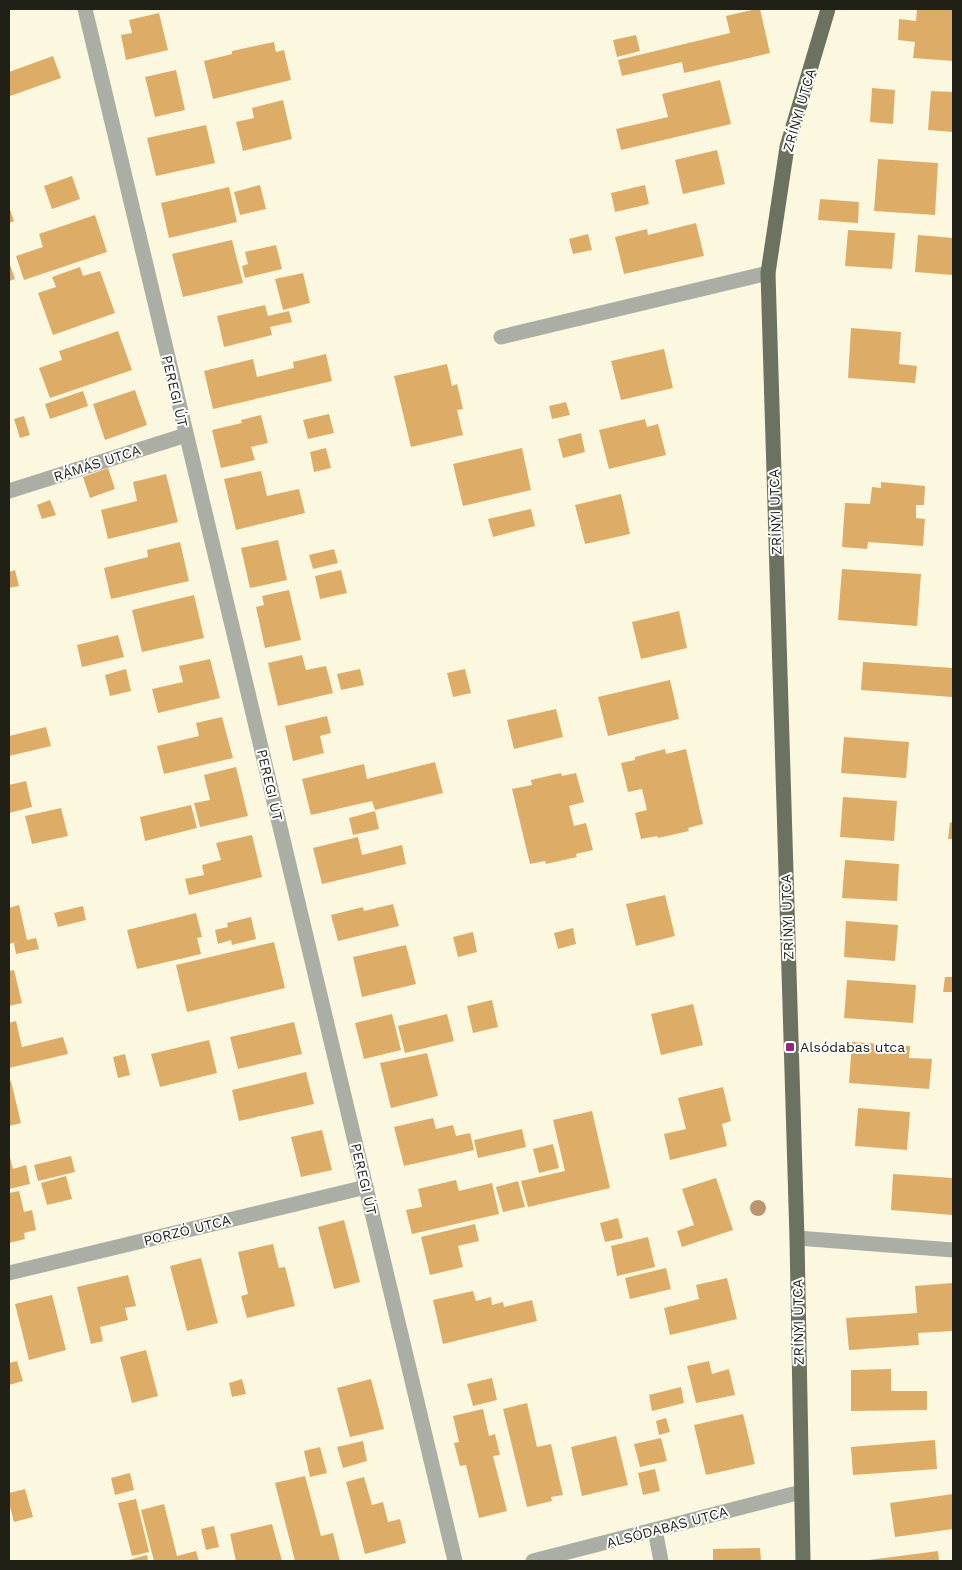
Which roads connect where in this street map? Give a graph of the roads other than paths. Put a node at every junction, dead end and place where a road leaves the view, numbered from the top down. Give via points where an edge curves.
1 (85, 9) edge
2 (828, 9) edge
3 (768, 273) junction
4 (501, 337) dead end
5 (186, 435) junction
6 (9, 491) edge
7 (366, 1187) junction
8 (797, 1238) junction
9 (953, 1250) edge
10 (9, 1274) edge
11 (801, 1492) junction
12 (655, 1530) junction
13 (455, 1561) edge
14 (533, 1561) edge
15 (661, 1561) edge
16 (803, 1561) edge

1 - 5 street, PEREGI ÚT
2 - 3 main road, ZRÍNYI UTCA via 787,147
3 - 4 street
3 - 8 main road, ZRÍNYI UTCA
5 - 6 street, RÁMÁS UTCA
5 - 7 street, PEREGI ÚT
7 - 10 street, PORZÓ UTCA
7 - 13 street, PEREGI ÚT
8 - 9 street
8 - 11 main road, ZRÍNYI UTCA
11 - 12 street, ALSÓDABAS UTCA
11 - 16 main road, ZRÍNYI UTCA
12 - 14 street, ALSÓDABAS UTCA
12 - 15 street

